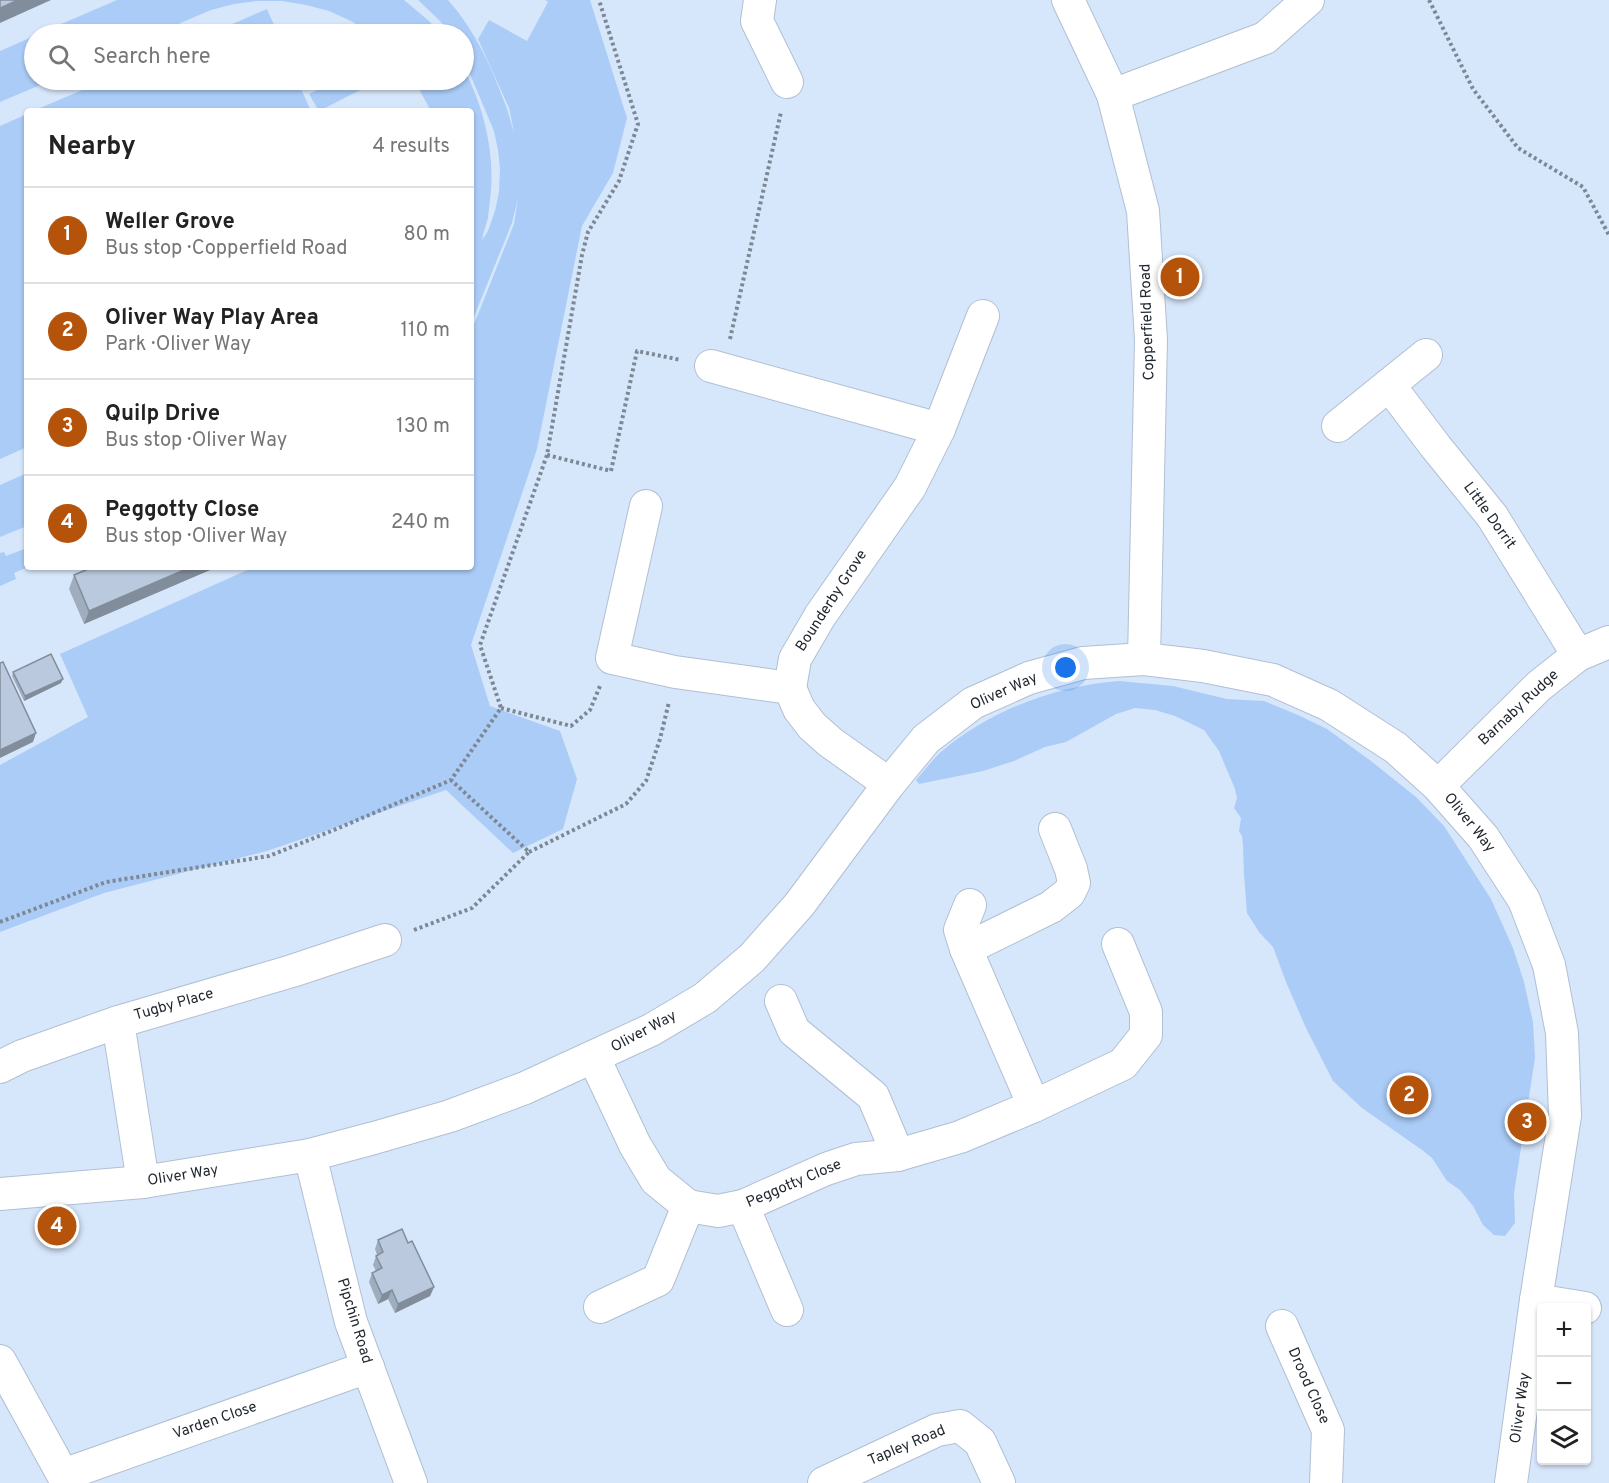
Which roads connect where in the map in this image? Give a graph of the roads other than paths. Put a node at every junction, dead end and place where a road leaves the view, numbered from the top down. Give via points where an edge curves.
1 (760, 0) edge
2 (1068, 0) edge
3 (1308, 0) edge
4 (787, 82) road end
5 (1113, 95) junction
6 (983, 316) dead end
7 (1426, 356) dead end
8 (717, 368) road end
9 (1389, 386) junction
10 (1338, 426) dead end
11 (939, 429) junction
12 (646, 506) dead end
13 (1609, 642) edge
14 (1578, 655) junction
15 (1144, 659) junction
16 (790, 688) junction
17 (889, 784) junction
18 (1438, 786) junction
19 (1055, 829) dead end
20 (970, 906) dead end
21 (385, 940) road end
22 (1118, 944) dead end
23 (966, 948) junction
24 (781, 1001) dead end
25 (118, 1022) junction
26 (594, 1058) junction
27 (0, 1066) edge
28 (1034, 1106) junction
29 (310, 1155) junction
30 (898, 1155) junction
31 (143, 1182) junction
32 (0, 1194) edge
33 (688, 1206) junction
34 (743, 1206) junction
35 (1536, 1300) junction
36 (1555, 1303) edge
37 (600, 1307) dead end
38 (1591, 1309) edge
39 (787, 1310) dead end
40 (1609, 1311) edge
41 (1282, 1326) dead end
42 (0, 1361) edge
43 (368, 1367) junction
44 (411, 1483) edge
45 (824, 1483) edge
46 (999, 1483) edge
47 (1326, 1483) edge
48 (1511, 1483) edge

1 - 4 street via 757,21
2 - 5 street, Copperfield Road
3 - 5 street via 1265,38
5 - 15 street, Copperfield Road via 1143,211 1151,340
6 - 11 street, Bounderby Grove
7 - 9 street
8 - 11 street
9 - 10 street
9 - 14 street, Little Dorrit via 1492,516
11 - 16 street, Bounderby Grove via 910,487 820,616 795,659
12 - 16 street via 612,658 675,672
13 - 14 street, Barnaby Rudge
14 - 18 street, Barnaby Rudge via 1539,686
15 - 17 street, Oliver Way via 1083,663 1029,678 973,703 926,739
15 - 18 street, Oliver Way via 1273,680 1329,705 1396,748
16 - 17 street via 812,726
17 - 26 street, Oliver Way via 799,905 752,958 705,998
18 - 35 street, Oliver Way via 1484,837 1524,900 1549,965 1562,1033 1565,1116
19 - 23 street via 1071,869 1074,883 1069,893 1051,907
20 - 23 street via 960,930
21 - 25 street, Tugby Place
22 - 28 street, Peggotty Close via 1146,1012 1146,1035 1123,1064
23 - 28 street
24 - 30 street via 794,1030 873,1096
25 - 27 street
25 - 31 street, Tugby Place
26 - 29 street, Oliver Way via 450,1116
26 - 33 street via 635,1146 656,1180
28 - 30 street, Peggotty Close via 960,1137
29 - 31 street, Oliver Way
29 - 43 street, Pipchin Road via 351,1322
30 - 34 street, Peggotty Close via 846,1162
31 - 32 street, Oliver Way
33 - 34 street, Peggotty Close via 718,1210
33 - 37 street via 658,1280
34 - 39 street
35 - 36 street
35 - 48 street, Oliver Way
38 - 40 street
41 - 47 street, Drood Close via 1328,1430
42 - 43 street, Varden Close via 63,1475
43 - 44 street, Pipchin Road
45 - 46 street, Tapley Road via 937,1430 960,1426 980,1442

